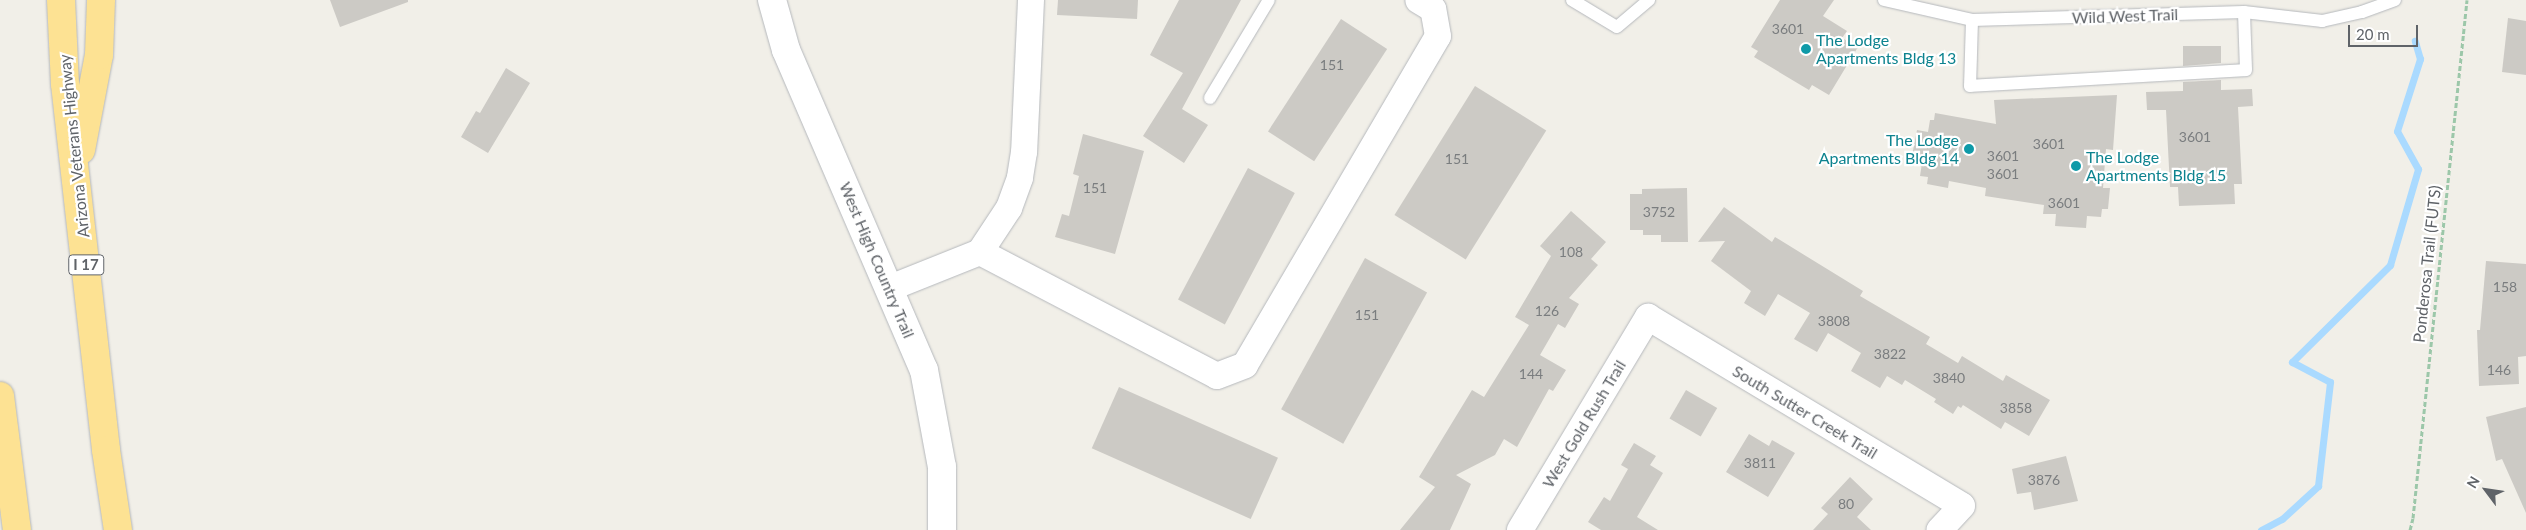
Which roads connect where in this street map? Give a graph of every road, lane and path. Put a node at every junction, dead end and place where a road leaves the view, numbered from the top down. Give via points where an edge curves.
1 (61, 0) edge
2 (100, 0) edge
3 (772, 0) edge
4 (1031, 0) edge
5 (1268, 0) edge
6 (1418, 0) edge
7 (1572, 0) edge
8 (1649, 0) edge
9 (1884, 0) edge
10 (2395, 0) edge
11 (2467, 0) edge
12 (2244, 12) junction
13 (1972, 20) junction
14 (1210, 98) dead end
15 (76, 176) junction
16 (980, 252) junction
17 (890, 288) junction
18 (1648, 317) joint
19 (0, 396) edge
20 (18, 530) edge
21 (118, 530) edge
22 (942, 530) edge
23 (1520, 530) edge
24 (1940, 530) edge
25 (2410, 530) edge

1 - 15 highway, Arizona Veterans Highway / I 17 via 65,84
2 - 15 highway via 99,55
3 - 17 street, West High Country Trail via 786,50
4 - 16 street via 1020,178 1009,208
5 - 14 lane
6 - 16 street via 1433,9 1438,36 1245,364 1217,376
7 - 8 lane via 1617,27
9 - 13 lane, Wild West Trail
10 - 12 lane, Wild West Trail via 2322,21
11 - 25 path, Ponderosa Trail (FUTS)
12 - 13 lane, Wild West Trail
12 - 13 lane via 2246,70 1970,86
15 - 21 highway, Arizona Veterans Highway / I 17
16 - 17 street
17 - 22 street, West High Country Trail via 924,370 942,467
18 - 23 street, West Gold Rush Trail
18 - 24 street, South Sutter Creek Trail via 1962,506
19 - 20 highway

